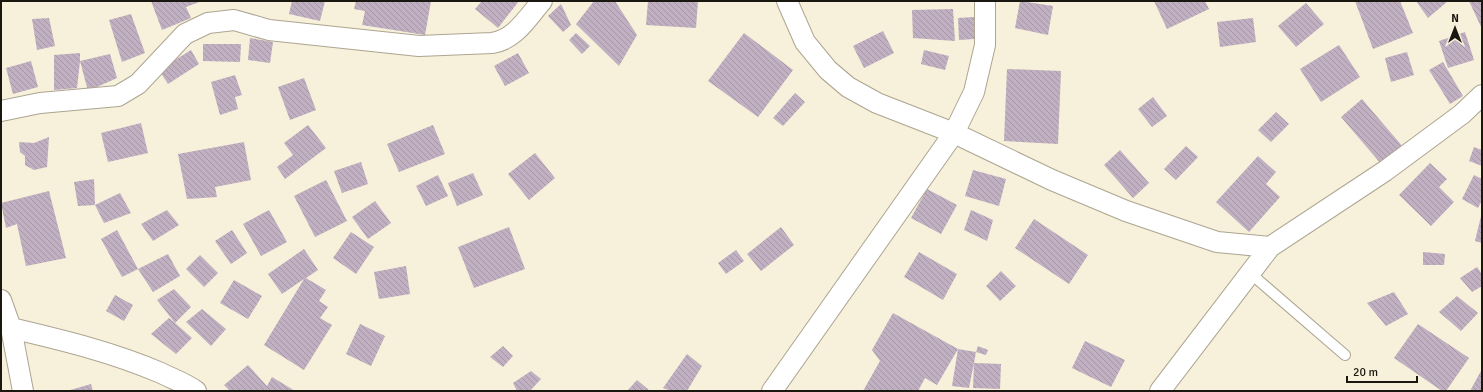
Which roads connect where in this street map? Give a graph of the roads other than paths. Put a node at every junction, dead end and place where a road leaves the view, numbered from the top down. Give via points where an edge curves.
1 (542, 1) edge
2 (787, 1) edge
3 (985, 1) edge
4 (1482, 95) edge
5 (1, 111) edge
6 (954, 133) junction
7 (1270, 247) junction
8 (1250, 273) junction
9 (1, 300) edge
10 (11, 328) junction
11 (1345, 355) dead end
12 (23, 391) edge
13 (196, 391) edge
14 (772, 391) edge
15 (1160, 391) edge

1 - 5 street via 512,36 502,42 492,43 419,46 269,30 234,20 208,23 185,34 138,84 118,96 40,103
2 - 6 street via 805,42 828,70 848,87 877,102
3 - 6 street via 985,46 974,92
4 - 7 street via 1462,114 1385,171
6 - 7 street via 1052,180 1126,211 1217,242
6 - 14 street
7 - 8 street
8 - 11 lane
8 - 15 street
9 - 10 street
10 - 12 street
10 - 13 street via 90,347 147,368

